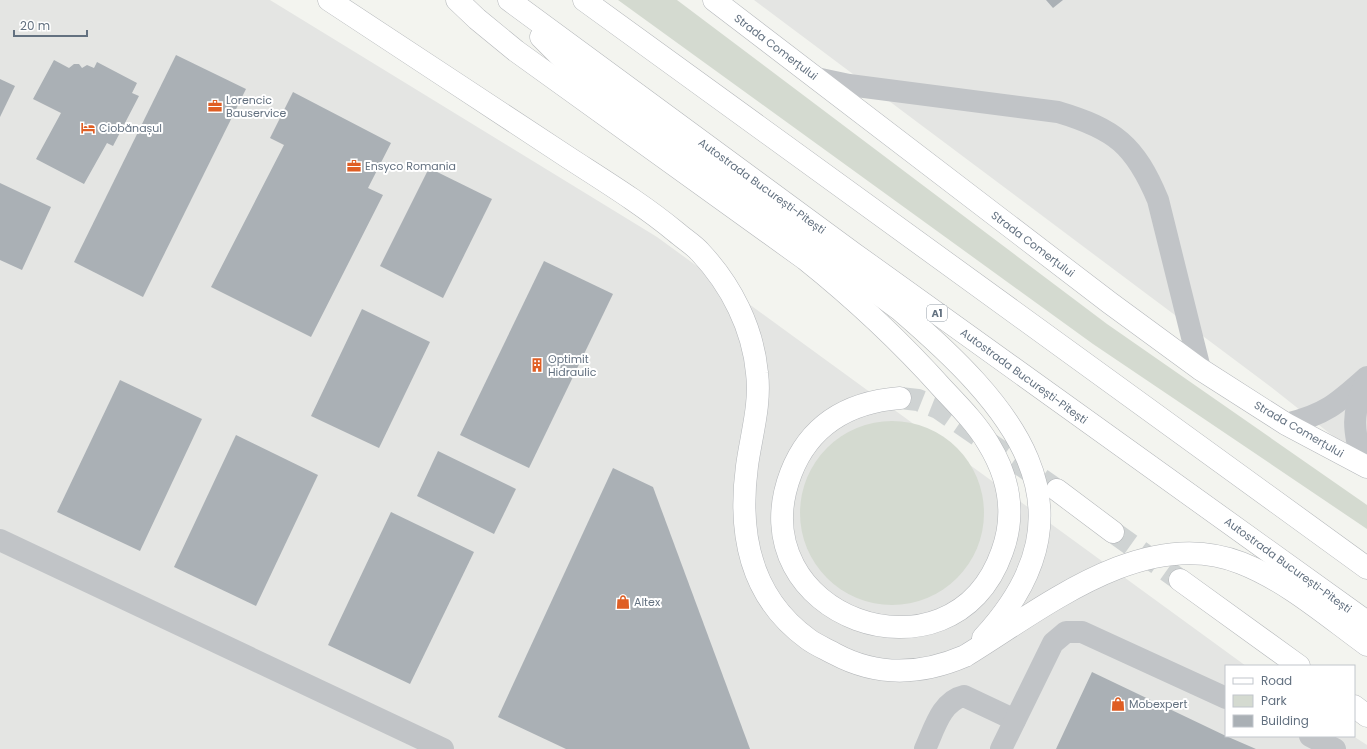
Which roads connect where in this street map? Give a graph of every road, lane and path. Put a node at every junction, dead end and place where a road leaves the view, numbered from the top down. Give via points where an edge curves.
1 (329, 0) edge
2 (457, 0) edge
3 (503, 0) edge
4 (509, 0) edge
5 (584, 0) edge
6 (714, 0) edge
7 (816, 78) junction
8 (1200, 369) junction
9 (1367, 377) edge
10 (900, 398) tunnel mouth
11 (1286, 424) junction
12 (1365, 466) edge
13 (1057, 490) tunnel mouth
14 (1113, 532) tunnel mouth
15 (0, 540) edge
16 (1361, 562) edge
17 (1180, 580) tunnel mouth
18 (1367, 622) edge
19 (1367, 645) edge
20 (965, 656) junction
21 (1297, 665) edge
22 (1225, 698) edge
23 (1355, 707) edge
24 (1367, 716) edge
25 (1015, 720) junction
26 (1312, 737) edge
27 (431, 746) edge
28 (925, 749) edge
29 (1001, 749) edge
30 (1335, 749) edge

1 - 20 main road via 626,194 700,252 732,294 753,343 758,376 744,497 746,532 752,565 764,592 783,617 809,640 840,657 866,667 916,671 944,665
2 - 10 main road via 516,51 805,258 839,286 923,366 971,419 988,442 1004,478 1009,498 1011,519 1000,559 981,589 970,602 955,613 921,626 900,628 857,620 830,607 814,594 801,579 790,559 781,518 784,498 796,459 826,423 845,410 865,403
3 - 20 main road via 567,63 900,310 931,337 972,380 1012,428 1029,459 1038,488 1040,512 1037,545 1027,574 1015,597
4 - 18 main road, Autostrada București-Pitești / A1 via 853,253
5 - 16 main road
6 - 7 main road, Strada Comerțului
7 - 8 main road, Strada Comerțului
7 - 8 street via 849,85 1058,112 1089,122 1118,138 1135,155 1149,177 1158,200
8 - 11 main road, Strada Comerțului
9 - 11 street via 1322,413
9 - 12 street via 1357,400 1354,422 1356,442
11 - 12 main road, Strada Comerțului
13 - 14 main road
15 - 27 street
17 - 21 main road
19 - 20 main road via 1269,576 1240,562 1189,553 1135,562 1096,576
22 - 25 street via 1082,632 1074,631 1062,634 1053,643
23 - 24 main road
25 - 28 street via 964,696 956,697 945,706
25 - 29 street
26 - 30 street

